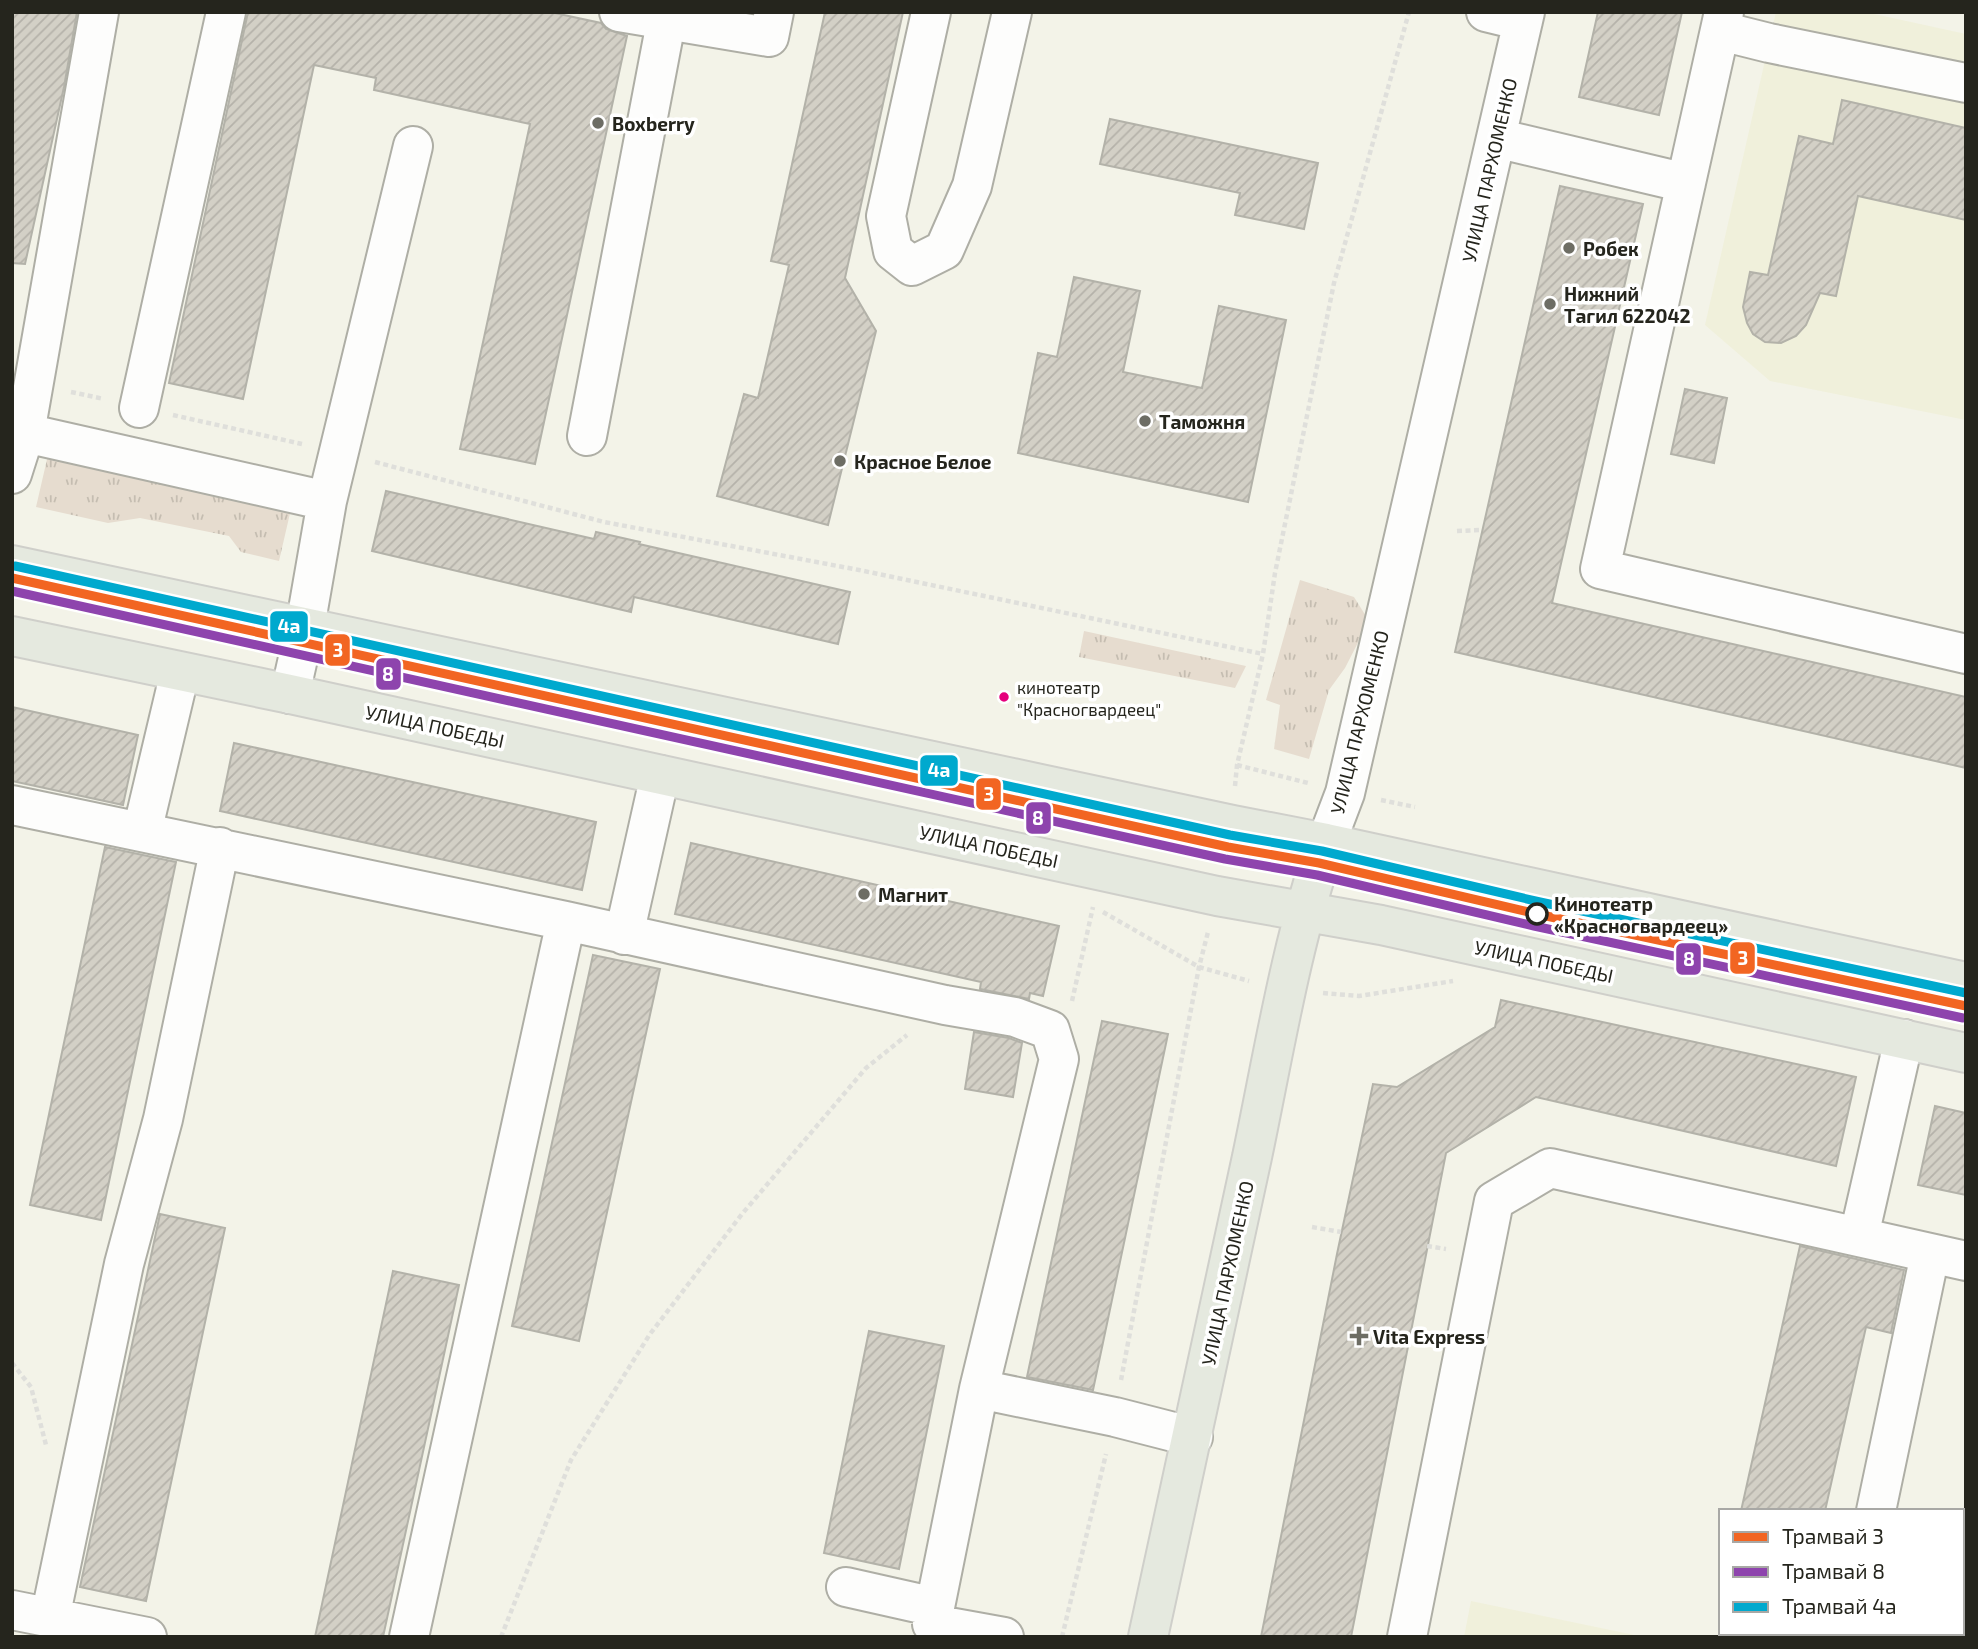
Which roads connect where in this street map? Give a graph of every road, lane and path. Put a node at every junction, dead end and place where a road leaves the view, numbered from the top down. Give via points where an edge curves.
1 (99, 12) edge
2 (226, 12) edge
3 (619, 12) edge
4 (774, 12) edge
5 (931, 12) edge
6 (1012, 12) edge
7 (1486, 12) edge
8 (667, 17) edge
9 (1524, 17) edge
10 (1723, 22) edge
11 (1966, 83) edge
12 (1496, 138) junction
13 (413, 146) dead end
14 (1686, 183) junction
15 (139, 408) dead end
16 (19, 431) edge
17 (587, 436) dead end
18 (12, 474) edge
19 (327, 501) junction
20 (604, 522) dead end
21 (1482, 530) dead end
22 (1457, 531) dead end
23 (12, 565) edge
24 (306, 627) junction
25 (12, 636) edge
26 (1263, 653) dead end
27 (1966, 654) edge
28 (180, 672) junction
29 (290, 694) junction
30 (660, 775) junction
31 (12, 805) edge
32 (142, 832) junction
33 (1326, 843) junction
34 (220, 847) junction
35 (1094, 906) dead end
36 (1305, 913) junction
37 (566, 921) junction
38 (624, 935) junction
39 (1199, 967) dead end
40 (1460, 980) dead end
41 (1966, 982) edge
42 (1287, 991) junction
43 (945, 1004) junction
44 (1904, 1039) junction
45 (1966, 1053) edge
46 (1059, 1059) junction
47 (1312, 1227) dead end
48 (1341, 1232) dead end
49 (1858, 1236) junction
50 (1948, 1257) edge
51 (979, 1389) junction
52 (1193, 1437) junction
53 (1877, 1509) edge
54 (846, 1587) dead end
55 (12, 1610) edge
56 (50, 1618) junction
57 (932, 1623) edge
58 (147, 1637) edge
59 (409, 1637) edge
60 (501, 1637) edge
61 (1004, 1637) edge
62 (1147, 1637) edge
63 (1407, 1637) edge

1 - 16 street
2 - 15 street
3 - 8 street
4 - 8 street via 769,37
5 - 6 street via 886,216 893,251 912,266 944,250 972,186
7 - 9 street
8 - 17 street
9 - 12 street, УЛИЦА ПАРХОМЕНКО
10 - 11 street via 1769,43
10 - 14 street
12 - 14 street
12 - 33 street, УЛИЦА ПАРХОМЕНКО via 1345,793
13 - 19 street
14 - 27 street via 1600,569
16 - 18 street
16 - 19 street
19 - 24 street
20 - 26 path
21 - 22 path
23 - 24 main road
24 - 29 street
24 - 33 main road
25 - 28 main road, УЛИЦА ПОБЕДЫ
28 - 29 main road, УЛИЦА ПОБЕДЫ
28 - 32 street
29 - 30 main road, УЛИЦА ПОБЕДЫ
30 - 36 main road, УЛИЦА ПОБЕДЫ
30 - 38 street
31 - 32 street
32 - 34 street
33 - 36 main road, УЛИЦА ПАРХОМЕНКО
33 - 41 main road
34 - 37 street
34 - 56 street via 163,1119 124,1264
35 - 46 path
36 - 42 main road, УЛИЦА ПАРХОМЕНКО
36 - 44 main road, УЛИЦА ПОБЕДЫ via 1381,925
37 - 38 street
37 - 59 street
38 - 43 street
39 - 42 path
40 - 42 path via 1359,996
42 - 52 main road, УЛИЦА ПАРХОМЕНКО
43 - 46 street via 1015,1017 1050,1030
43 - 60 path via 866,1068 742,1214 650,1334 571,1460
44 - 45 main road, УЛИЦА ПОБЕДЫ
44 - 49 street
46 - 51 street
47 - 48 path
49 - 50 street
49 - 63 street via 1550,1168 1494,1201
50 - 53 street
51 - 52 street
51 - 57 street
52 - 62 main road, УЛИЦА ПАРХОМЕНКО
54 - 57 street
55 - 56 street
56 - 58 street
57 - 61 street

